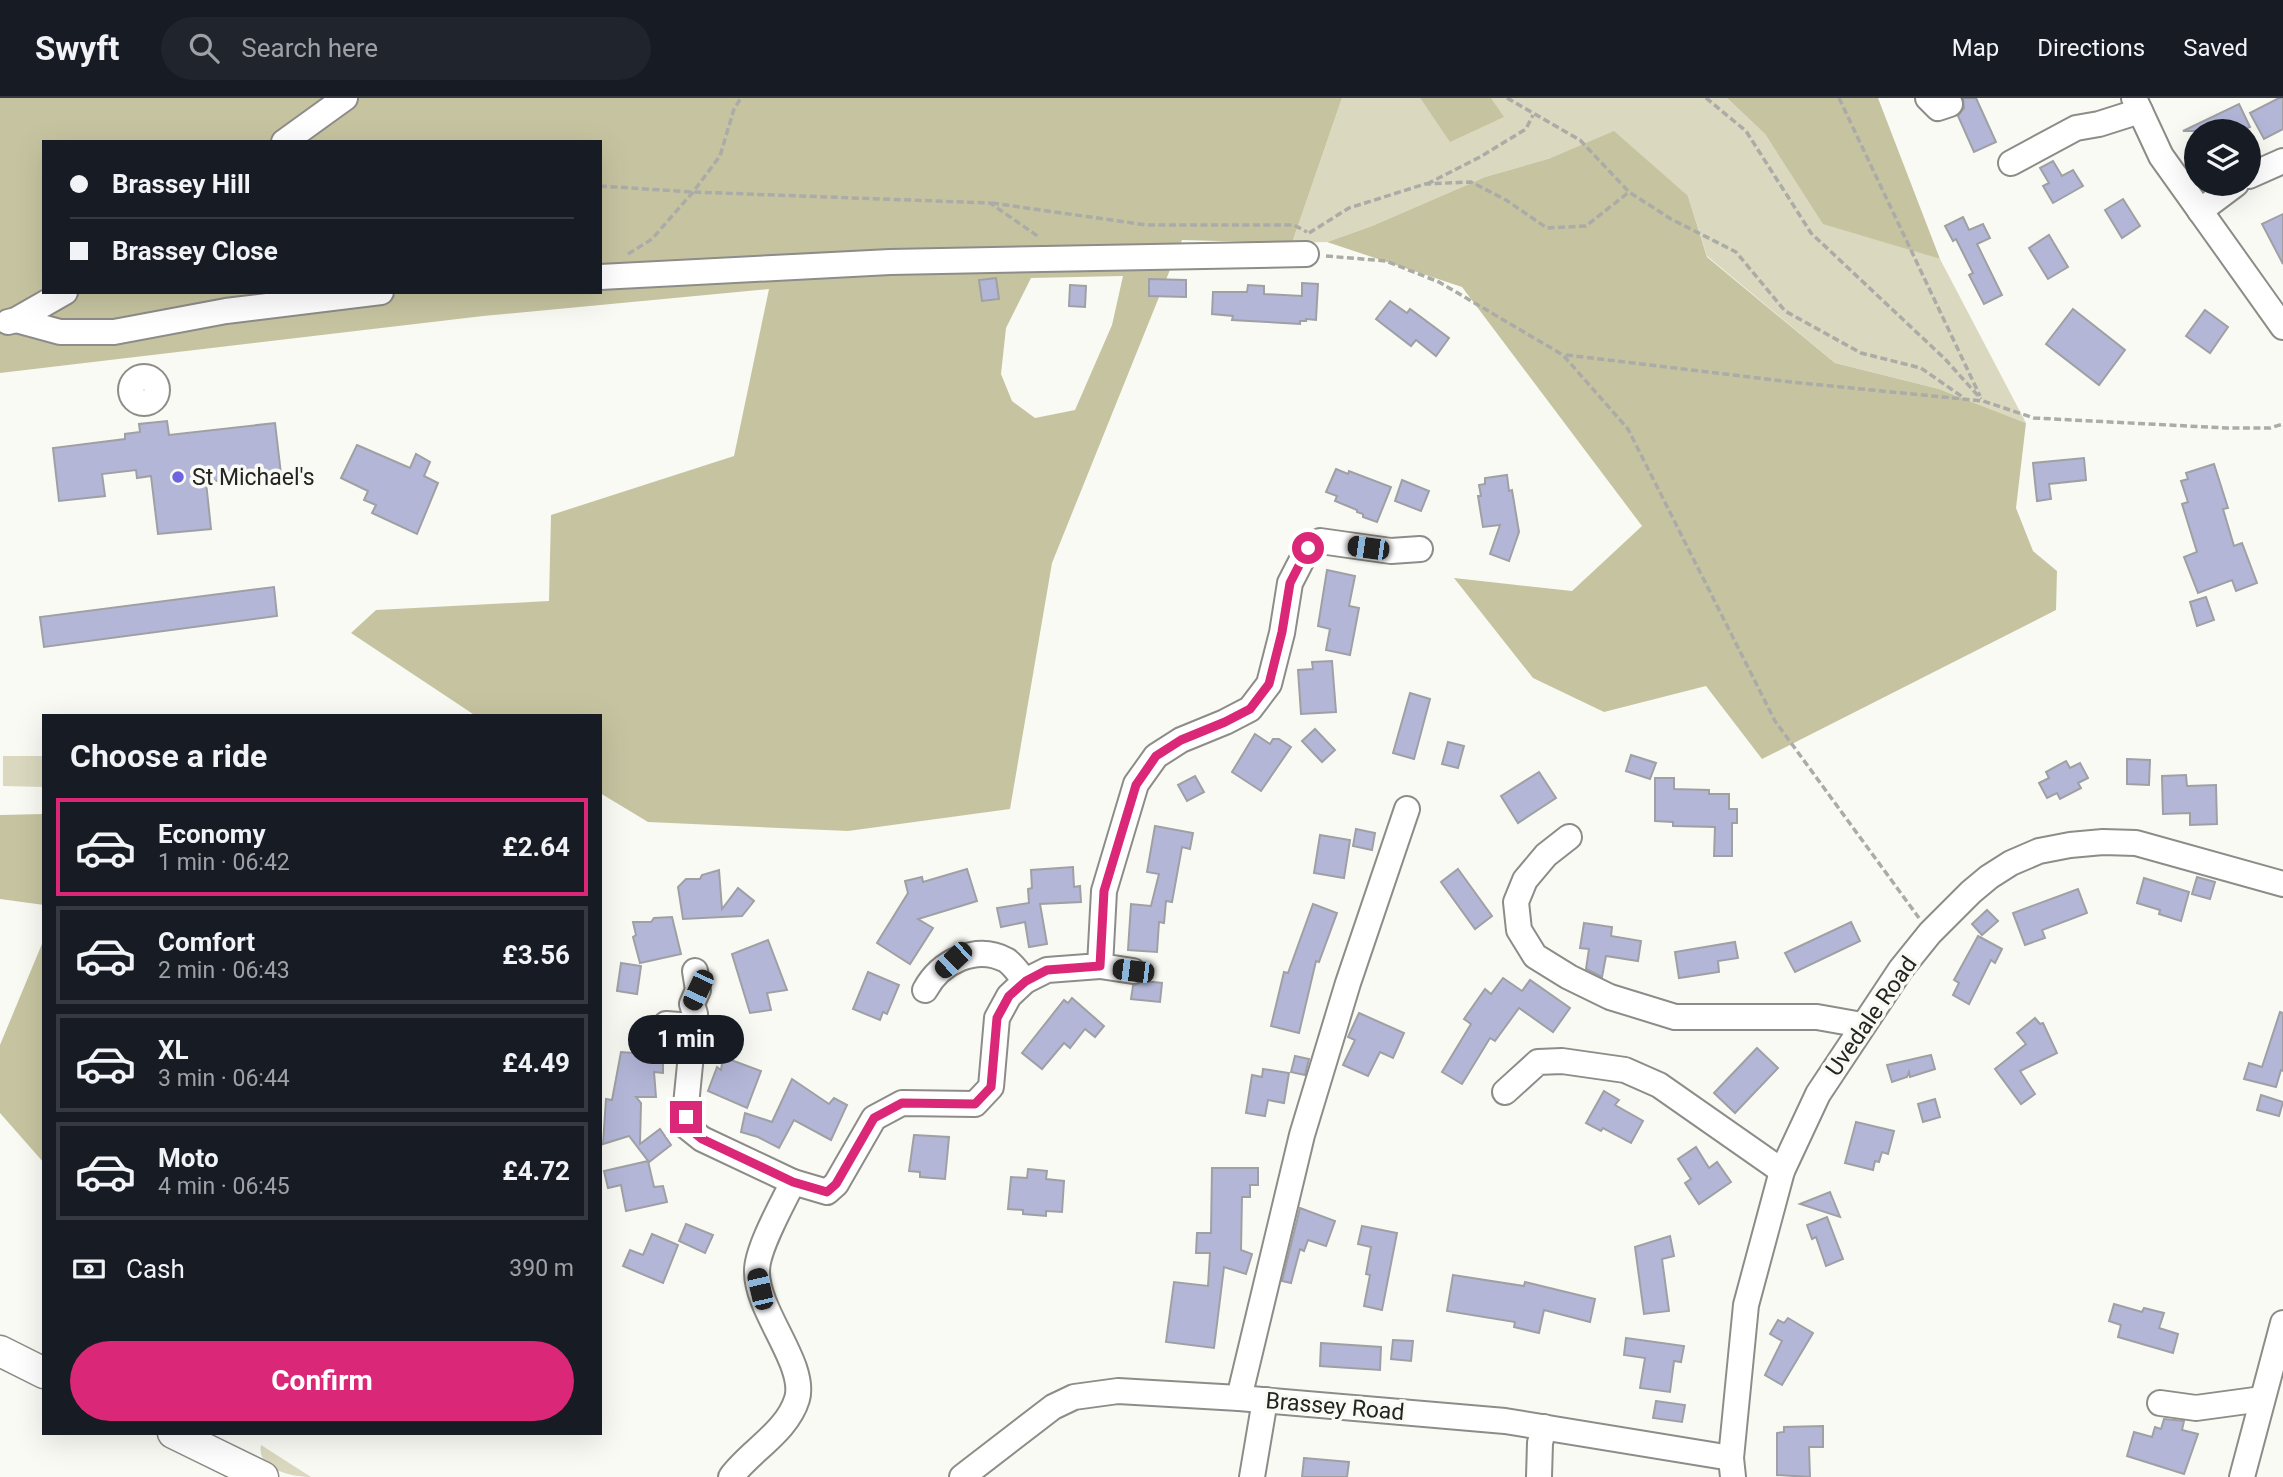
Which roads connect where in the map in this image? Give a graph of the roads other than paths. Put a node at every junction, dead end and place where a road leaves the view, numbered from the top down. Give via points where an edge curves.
1 (345, 98) edge
2 (2137, 105) edge
3 (287, 140) edge
4 (2283, 161) edge
5 (2011, 163) dead end
6 (2261, 171) edge
7 (2220, 196) edge
8 (2200, 211) junction
9 (1307, 243) road end
10 (605, 277) edge
11 (61, 294) edge
12 (366, 294) edge
13 (8, 322) edge
14 (2283, 327) edge
15 (1420, 549) dead end
16 (1407, 809) dead end
17 (1569, 837) dead end
18 (2283, 884) edge
19 (1100, 966) junction
20 (695, 971) dead end
21 (1133, 971) dead end
22 (1026, 981) junction
23 (925, 990) dead end
24 (666, 1024) dead end
25 (1862, 1025) junction
26 (693, 1027) junction
27 (1505, 1092) dead end
28 (1782, 1171) junction
29 (793, 1182) junction
30 (2283, 1323) edge
31 (0, 1350) edge
32 (42, 1372) edge
33 (1239, 1398) junction
34 (2262, 1399) junction
35 (1265, 1400) junction
36 (2160, 1403) dead end
37 (1544, 1427) junction
38 (177, 1435) edge
39 (1732, 1468) edge
40 (263, 1477) edge
41 (731, 1477) edge
42 (962, 1477) edge
43 (1252, 1477) edge
44 (1539, 1477) edge
45 (2242, 1477) edge

1 - 3 street
2 - 5 street via 2099,124 2076,128
2 - 8 street via 2161,156
4 - 6 street
7 - 8 street
8 - 14 street
9 - 10 street via 1069,259 890,262
11 - 13 street
12 - 13 street via 226,311 114,332 60,332
15 - 19 street via 1391,551 1314,534 1290,583 1269,684 1250,709 1156,756 1136,785 1104,891
16 - 33 street via 1302,1135
17 - 25 street via 1525,880 1516,902 1519,930 1535,956 1569,978 1610,997 1675,1017 1817,1017
18 - 25 street, Uvedale Road via 2136,843 2103,842 2039,851 2011,863 1971,892 1930,933
19 - 21 street
19 - 22 street via 1047,970
20 - 26 street via 698,990 691,1004
22 - 23 street via 1007,960 977,953 953,960
22 - 29 street via 1009,996 997,1018 991,1087 975,1104 902,1103 874,1118 827,1192
24 - 26 street
25 - 28 street, Uvedale Road via 1818,1094
26 - 29 street via 687,1127 702,1139
27 - 28 street via 1538,1062 1625,1070 1659,1085
28 - 39 street, Uvedale Road via 1746,1305
29 - 41 street via 759,1255 757,1272 764,1305 795,1369 797,1398 784,1423
30 - 34 street
31 - 32 main road
33 - 35 street, Brassey Road
33 - 42 street, Brassey Road via 1118,1391 1074,1397
34 - 36 street via 2196,1408
34 - 45 street
35 - 37 street, Brassey Road
35 - 43 street
37 - 39 street, Brassey Road
37 - 44 street
38 - 40 main road

